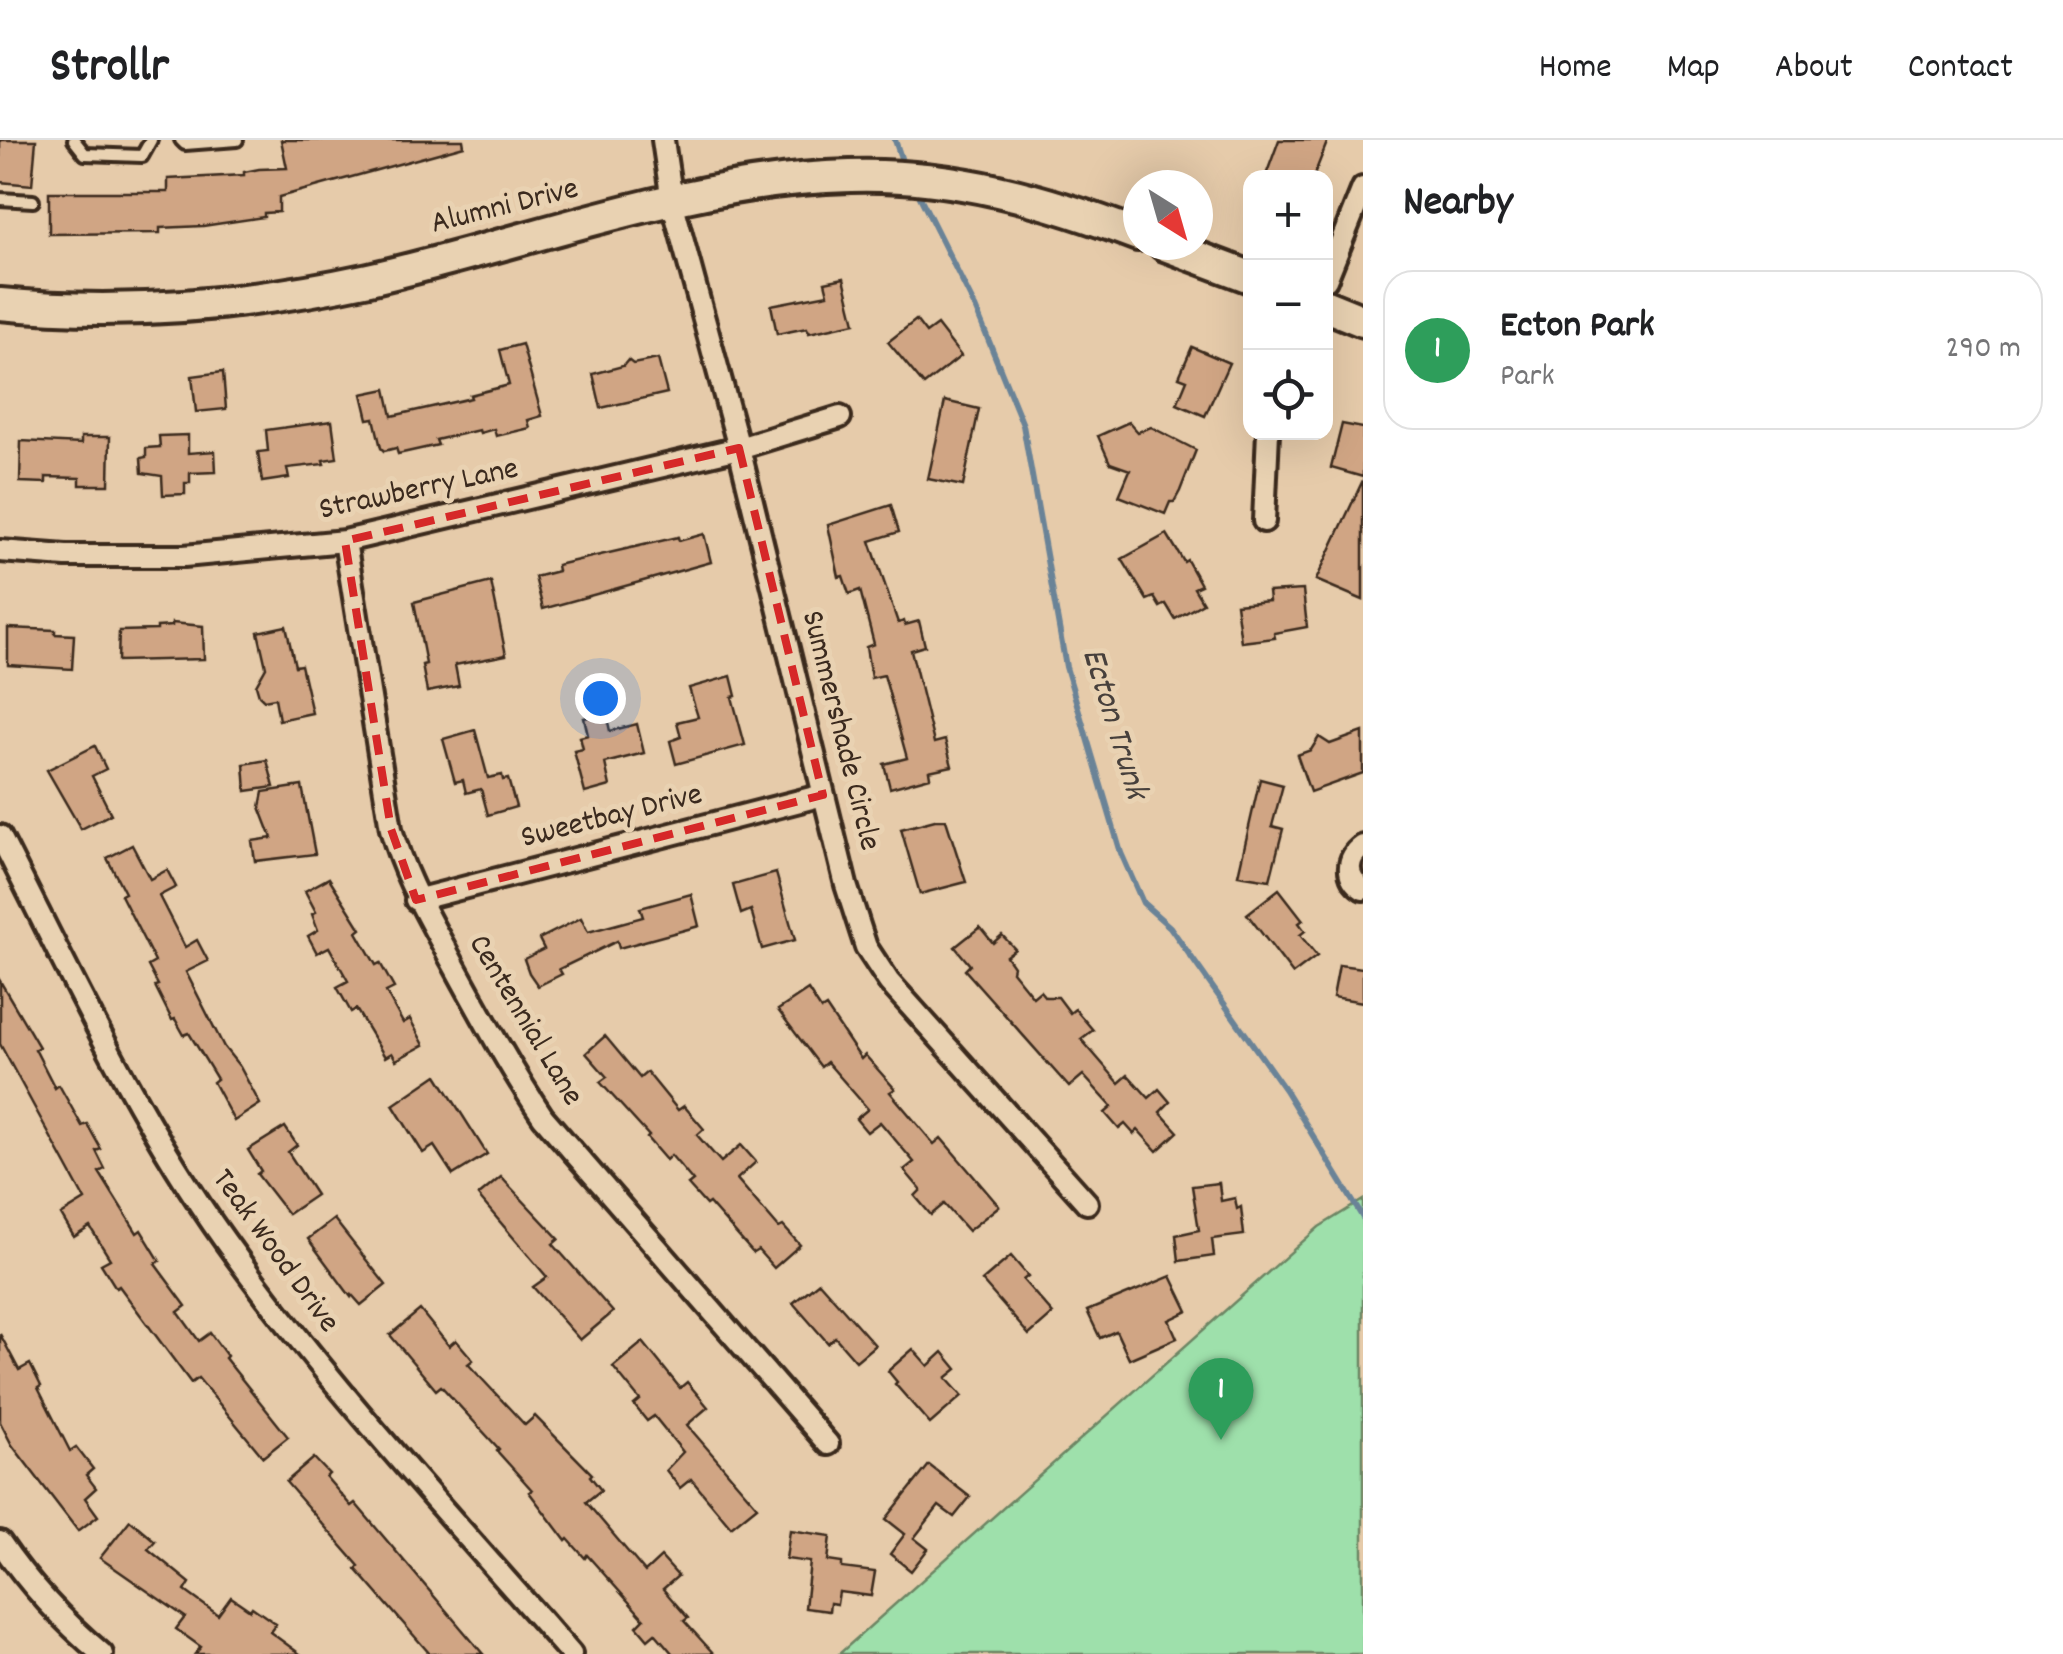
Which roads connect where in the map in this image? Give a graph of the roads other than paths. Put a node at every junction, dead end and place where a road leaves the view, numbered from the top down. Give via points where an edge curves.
1 (74, 140) edge
2 (150, 140) edge
3 (181, 140) edge
4 (237, 140) edge
5 (663, 140) edge
6 (1363, 188) edge
7 (0, 198) edge
8 (672, 201) junction
9 (33, 202) dead end
10 (1123, 230) edge
11 (1205, 260) edge
12 (1333, 263) edge
13 (1243, 274) edge
14 (0, 304) edge
15 (1333, 309) edge
16 (1363, 322) edge
17 (840, 417) dead end
18 (1268, 440) edge
19 (738, 448) junction
20 (1264, 522) dead end
21 (345, 541) junction
22 (0, 551) edge
23 (823, 795) junction
24 (0, 836) edge
25 (1363, 846) edge
26 (1363, 889) edge
27 (416, 900) junction
28 (1087, 1203) dead end
29 (828, 1444) dead end
30 (0, 1542) edge
31 (102, 1654) edge
32 (571, 1654) edge

1 - 2 lane via 84,154 142,156
3 - 4 lane
5 - 8 street, Summershade Circle
6 - 12 street
7 - 9 lane
8 - 10 main road, Alumni Drive via 788,179 921,178 1012,192
8 - 14 main road, Alumni Drive via 280,296 113,308
8 - 19 street, Summershade Circle
11 - 13 main road
15 - 16 main road
17 - 19 street, Strawberry Lane
18 - 20 street
19 - 21 street, Strawberry Lane
19 - 23 street, Summershade Circle
21 - 22 street, Strawberry Lane via 184,556
21 - 27 street, Centennial Lane via 391,829
23 - 27 street, Sweetbay Drive
23 - 28 street, Summershade Circle via 855,918 874,960
24 - 32 street, Teak Wood Drive via 118,1067 222,1238 317,1362
25 - 26 street via 1349,868
27 - 29 street, Centennial Lane via 542,1117
30 - 31 street

